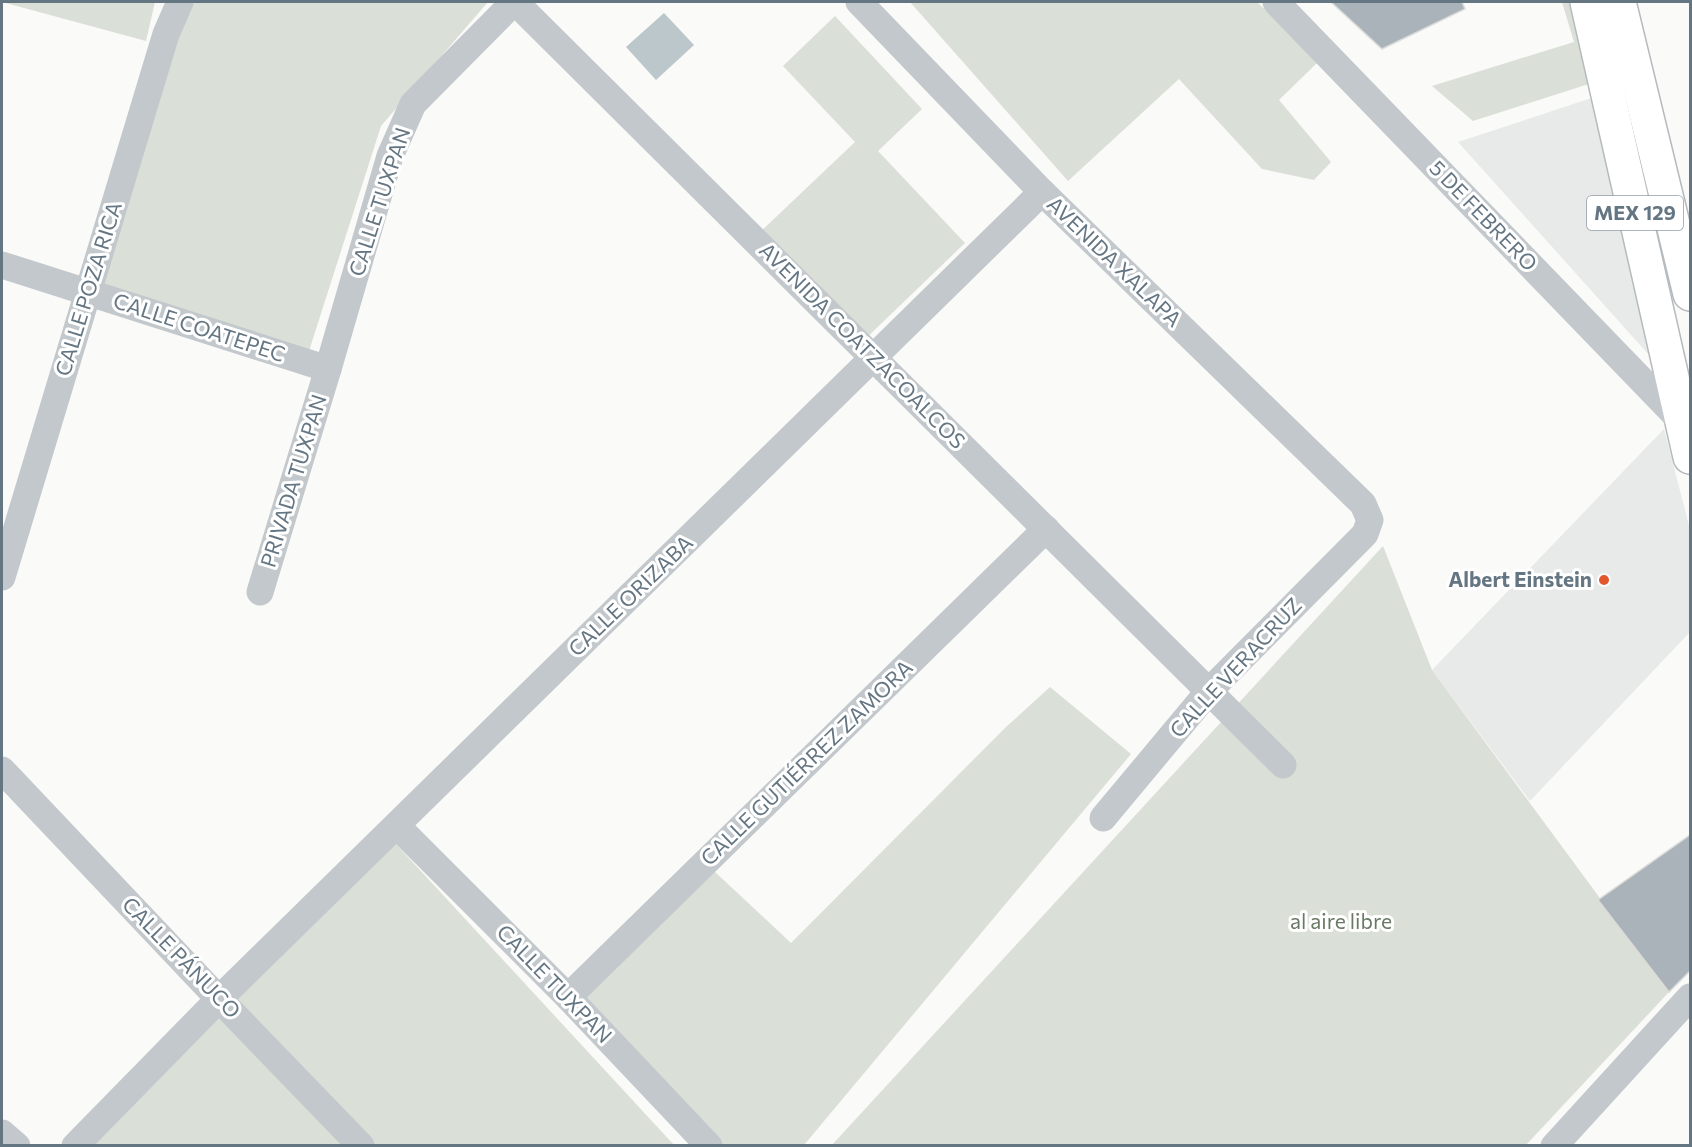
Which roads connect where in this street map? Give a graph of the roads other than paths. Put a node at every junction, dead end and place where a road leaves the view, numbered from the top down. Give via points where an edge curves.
1 (180, 2) edge
2 (514, 2) edge
3 (859, 2) edge
4 (1276, 2) edge
5 (1587, 2) edge
6 (1619, 2) edge
7 (1042, 192) junction
8 (2, 265) edge
9 (88, 292) junction
10 (1690, 294) edge
11 (874, 358) junction
12 (328, 369) junction
13 (1687, 427) edge
14 (1690, 457) edge
15 (1370, 520) joint
16 (1046, 529) junction
17 (2, 577) edge
18 (260, 592) dead end
19 (1209, 691) junction
20 (1283, 765) dead end
21 (2, 770) edge
22 (1103, 818) dead end
23 (397, 826) junction
24 (568, 997) junction
25 (1690, 997) edge
26 (219, 999) junction
27 (2, 1133) edge
28 (17, 1146) edge
29 (75, 1146) edge
30 (362, 1146) edge
31 (709, 1146) edge
32 (1554, 1146) edge

1 - 9 street, CALLE POZA RICA via 166,34
2 - 11 street, AVENIDA COATZACOALCOS
2 - 12 street, CALLE TUXPAN via 413,104 390,156
3 - 7 street, AVENIDA XALAPA
4 - 13 street, 5 DE FEBRERO
5 - 13 main road, MEX 129
6 - 10 main road, MEX 129
7 - 11 street, CALLE ORIZABA
7 - 15 street, AVENIDA XALAPA via 1363,504
8 - 9 street, CALLE COATEPEC
9 - 12 street, CALLE COATEPEC
9 - 17 street, CALLE POZA RICA
11 - 16 street, AVENIDA COATZACOALCOS
11 - 23 street, CALLE ORIZABA
12 - 18 street, PRIVADA TUXPAN
13 - 14 main road, MEX 129
15 - 19 street, CALLE VERACRUZ via 1365,534
16 - 19 street, AVENIDA COATZACOALCOS
16 - 24 street, CALLE GUTIÉRREZ ZAMORA
19 - 20 street, AVENIDA COATZACOALCOS
19 - 22 street, CALLE VERACRUZ
21 - 26 street, CALLE PÁNUCO
23 - 24 street, CALLE TUXPAN
23 - 26 street, CALLE ORIZABA
24 - 31 street, CALLE TUXPAN
25 - 32 street
26 - 29 street, CALLE ORIZABA
26 - 30 street, CALLE PÁNUCO
27 - 28 street

